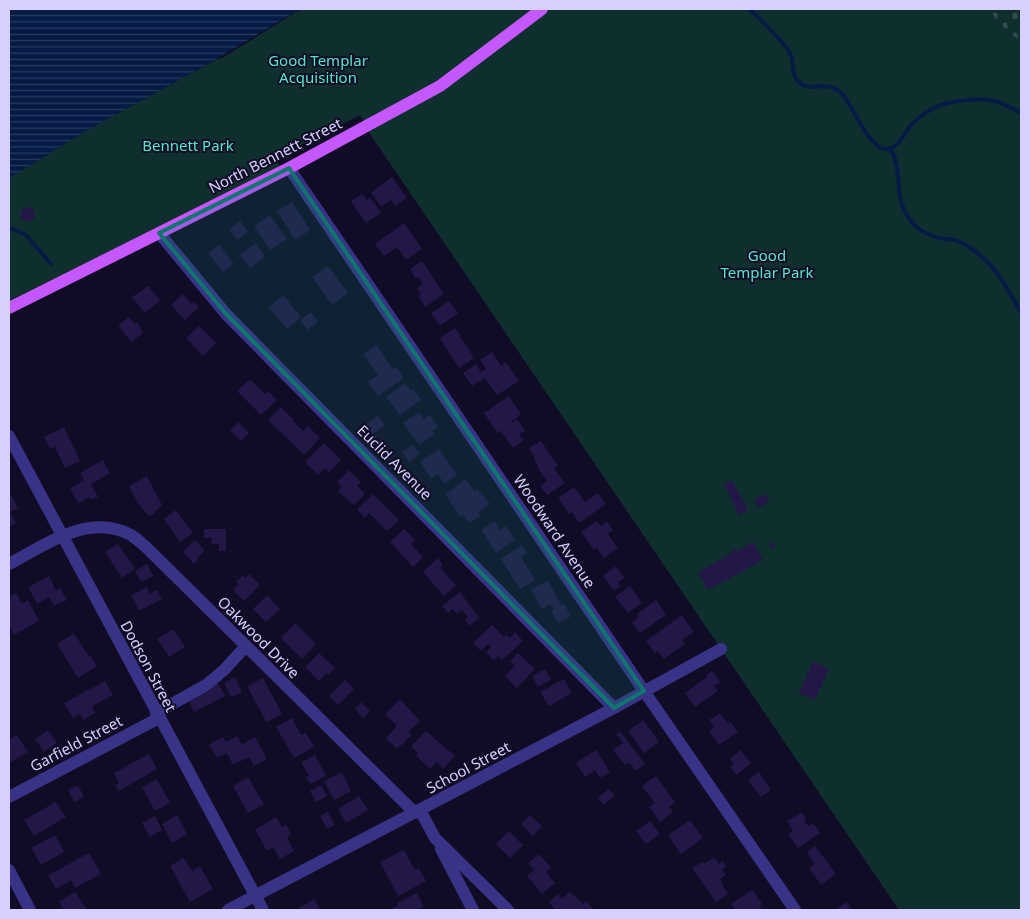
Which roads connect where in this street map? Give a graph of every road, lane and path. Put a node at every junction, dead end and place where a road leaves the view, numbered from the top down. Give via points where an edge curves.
1 (542, 9) edge
2 (289, 168) junction
3 (159, 233) junction
4 (9, 308) edge
5 (9, 436) edge
6 (62, 536) junction
7 (9, 564) edge
8 (246, 646) junction
9 (721, 649) dead end
10 (644, 691) junction
11 (614, 708) junction
12 (158, 715) junction
13 (9, 797) edge
14 (417, 812) junction
15 (435, 838) junction
16 (9, 870) edge
17 (255, 896) junction
18 (30, 910) edge
19 (228, 910) edge
20 (263, 910) edge
21 (473, 910) edge
22 (508, 910) edge
23 (795, 910) edge

1 - 2 main road, North Bennett Street via 440,86
2 - 3 main road, North Bennett Street
2 - 10 street, Woodward Avenue
3 - 4 main road, North Bennett Street
3 - 11 street, Euclid Avenue via 226,314
5 - 6 street, Dodson Street
6 - 7 street, Oakwood Drive
6 - 8 street, Oakwood Drive via 95,526 132,535
6 - 12 street, Dodson Street
8 - 12 street, Garfield Street via 206,685
8 - 14 street, Oakwood Drive
9 - 10 street, School Street
10 - 11 street, School Street
10 - 23 street, Woodward Avenue
11 - 14 street, School Street
12 - 13 street, Garfield Street
12 - 17 street, Dodson Street
14 - 15 street, Oakwood Drive
14 - 17 street, School Street
15 - 21 street
15 - 22 street, Oakwood Drive
16 - 18 street
17 - 19 street, School Street
17 - 20 street, Dodson Street

